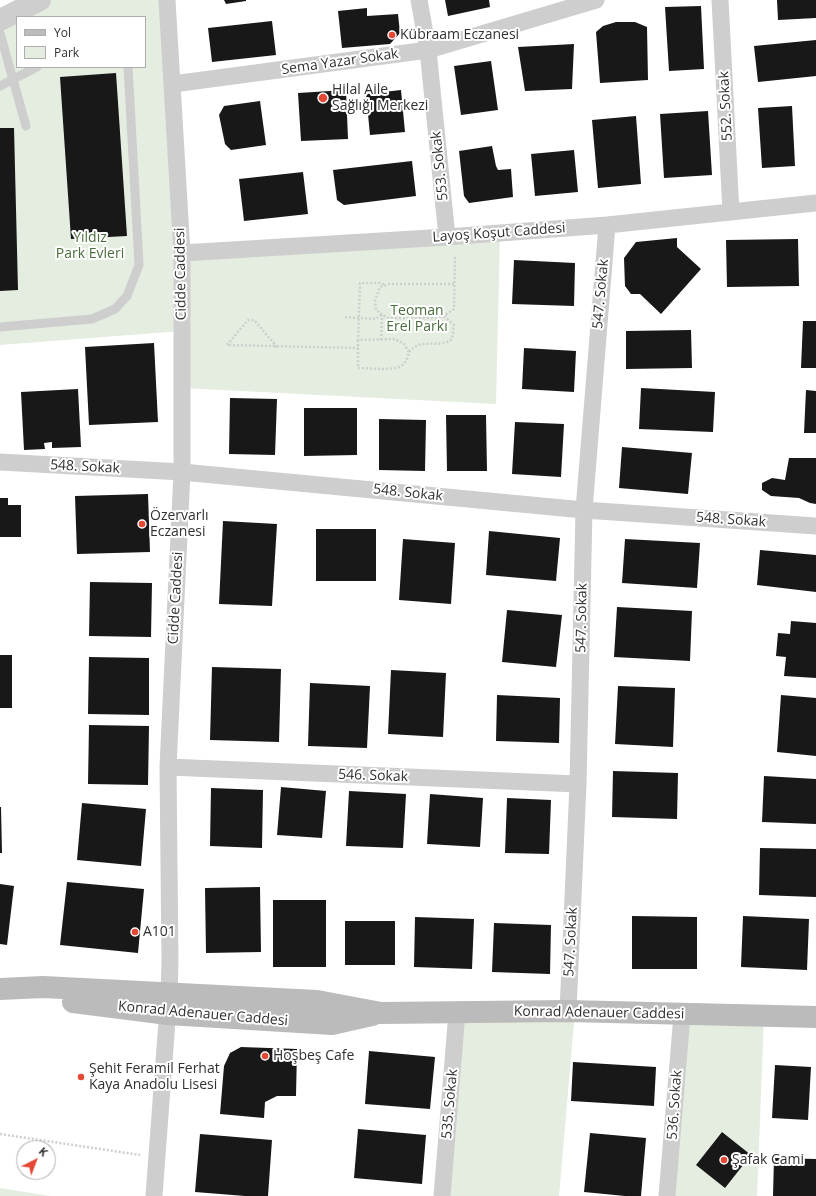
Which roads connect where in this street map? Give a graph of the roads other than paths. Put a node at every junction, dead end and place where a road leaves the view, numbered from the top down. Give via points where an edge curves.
1 (40, 0) edge
2 (167, 0) edge
3 (419, 0) edge
4 (596, 0) edge
5 (720, 0) edge
6 (0, 20) edge
7 (0, 32) edge
8 (428, 50) junction
9 (35, 68) edge
10 (128, 68) edge
11 (14, 78) junction
12 (173, 84) junction
13 (0, 86) edge
14 (26, 126) dead end
15 (816, 203) edge
16 (731, 212) junction
17 (607, 225) junction
18 (451, 237) junction
19 (182, 253) junction
20 (0, 326) edge
21 (0, 462) edge
22 (182, 472) junction
23 (584, 510) junction
24 (816, 526) edge
25 (168, 767) junction
26 (578, 784) junction
27 (0, 989) edge
28 (168, 1004) junction
29 (568, 1011) junction
30 (457, 1012) junction
31 (682, 1015) junction
32 (816, 1017) edge
33 (154, 1196) edge
34 (442, 1196) edge
35 (668, 1196) edge

1 - 6 street
2 - 12 street, Cidde Caddesi
3 - 8 street, 553. Sokak
4 - 8 street, Sema Yazar Sokak
5 - 16 street, 552. Sokak
7 - 11 lane
8 - 12 street, Sema Yazar Sokak
8 - 18 street, 553. Sokak
9 - 11 lane
10 - 20 lane via 139,265 127,296 115,309 92,319
11 - 13 lane
11 - 14 lane
12 - 19 street, Cidde Caddesi
15 - 16 street, Layoş Koşut Caddesi
16 - 17 street, Layoş Koşut Caddesi
17 - 18 street, Layoş Koşut Caddesi
17 - 23 street, 547. Sokak
18 - 19 street, Layoş Koşut Caddesi
19 - 22 street, Cidde Caddesi
21 - 22 street, 548. Sokak
22 - 23 street, 548. Sokak
22 - 25 street, Cidde Caddesi
23 - 24 street, 548. Sokak
23 - 26 street, 547. Sokak
25 - 26 street, 546. Sokak
25 - 28 street, Cidde Caddesi
26 - 29 street, 547. Sokak
27 - 28 main road, Konrad Adenauer Caddesi via 43,998
28 - 30 main road, Konrad Adenauer Caddesi via 332,1024 381,1013
28 - 33 street, Cidde Caddesi
29 - 30 main road, Konrad Adenauer Caddesi
29 - 31 main road, Konrad Adenauer Caddesi
30 - 34 street, 535. Sokak
31 - 32 main road, Konrad Adenauer Caddesi
31 - 35 street, 536. Sokak

